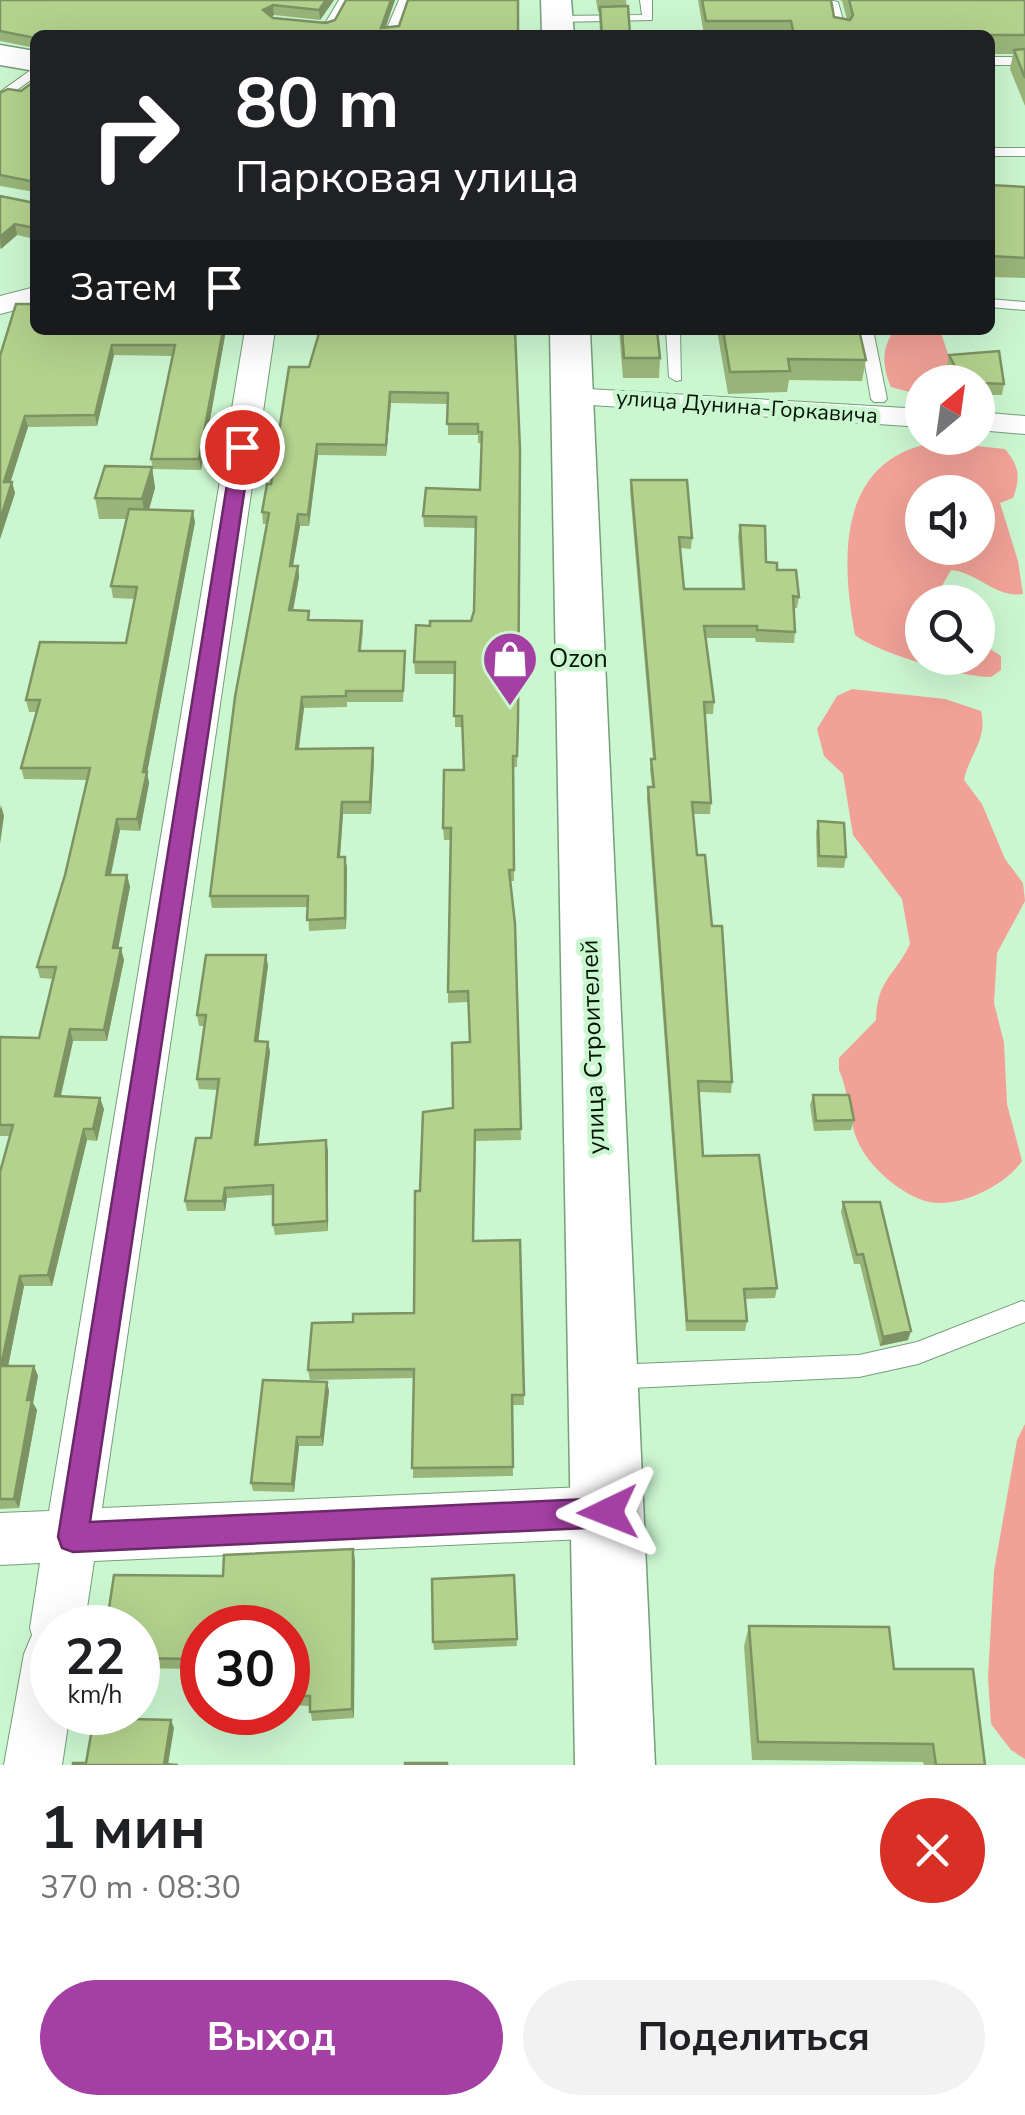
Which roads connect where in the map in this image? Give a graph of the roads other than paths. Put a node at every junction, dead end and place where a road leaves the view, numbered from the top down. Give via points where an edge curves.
1 (346, 0) edge
2 (404, 0) edge
3 (646, 0) edge
4 (832, 2) edge
5 (557, 18) edge
6 (648, 18) junction
7 (294, 25) edge
8 (392, 30) edge
9 (649, 30) edge
10 (840, 30) edge
11 (0, 55) edge
12 (30, 60) edge
13 (995, 61) edge
14 (1025, 62) edge
15 (30, 76) edge
16 (0, 98) edge
17 (995, 152) edge
18 (1025, 152) edge
19 (30, 297) edge
20 (995, 303) edge
21 (0, 305) edge
22 (1025, 306) edge
23 (259, 335) edge
24 (570, 335) edge
25 (673, 335) edge
26 (867, 335) edge
27 (676, 377) dead end
28 (572, 397) junction
29 (880, 399) dead end
30 (905, 417) edge
31 (995, 423) edge
32 (1025, 424) edge
33 (1022, 1312) dead end
34 (604, 1377) junction
35 (608, 1512) junction
36 (73, 1537) junction
37 (0, 1539) edge
38 (61, 1605) edge
39 (38, 1735) edge
40 (33, 1765) edge
41 (615, 1765) edge

1 - 7 lane via 330,25
2 - 8 lane
3 - 6 lane
4 - 10 lane
5 - 6 lane
6 - 9 lane
11 - 12 main road
13 - 14 lane
15 - 16 lane
17 - 18 lane
19 - 21 street
20 - 22 lane
23 - 36 street
24 - 28 main road, улица Строителей
25 - 27 lane
26 - 29 lane
28 - 30 street, улица Дунина-Горкавича
28 - 34 main road, улица Строителей
31 - 32 street
33 - 34 lane via 874,1364
34 - 35 main road, улица Строителей
35 - 36 street
35 - 41 main road, улица Строителей
36 - 37 street
36 - 38 street
39 - 40 street

